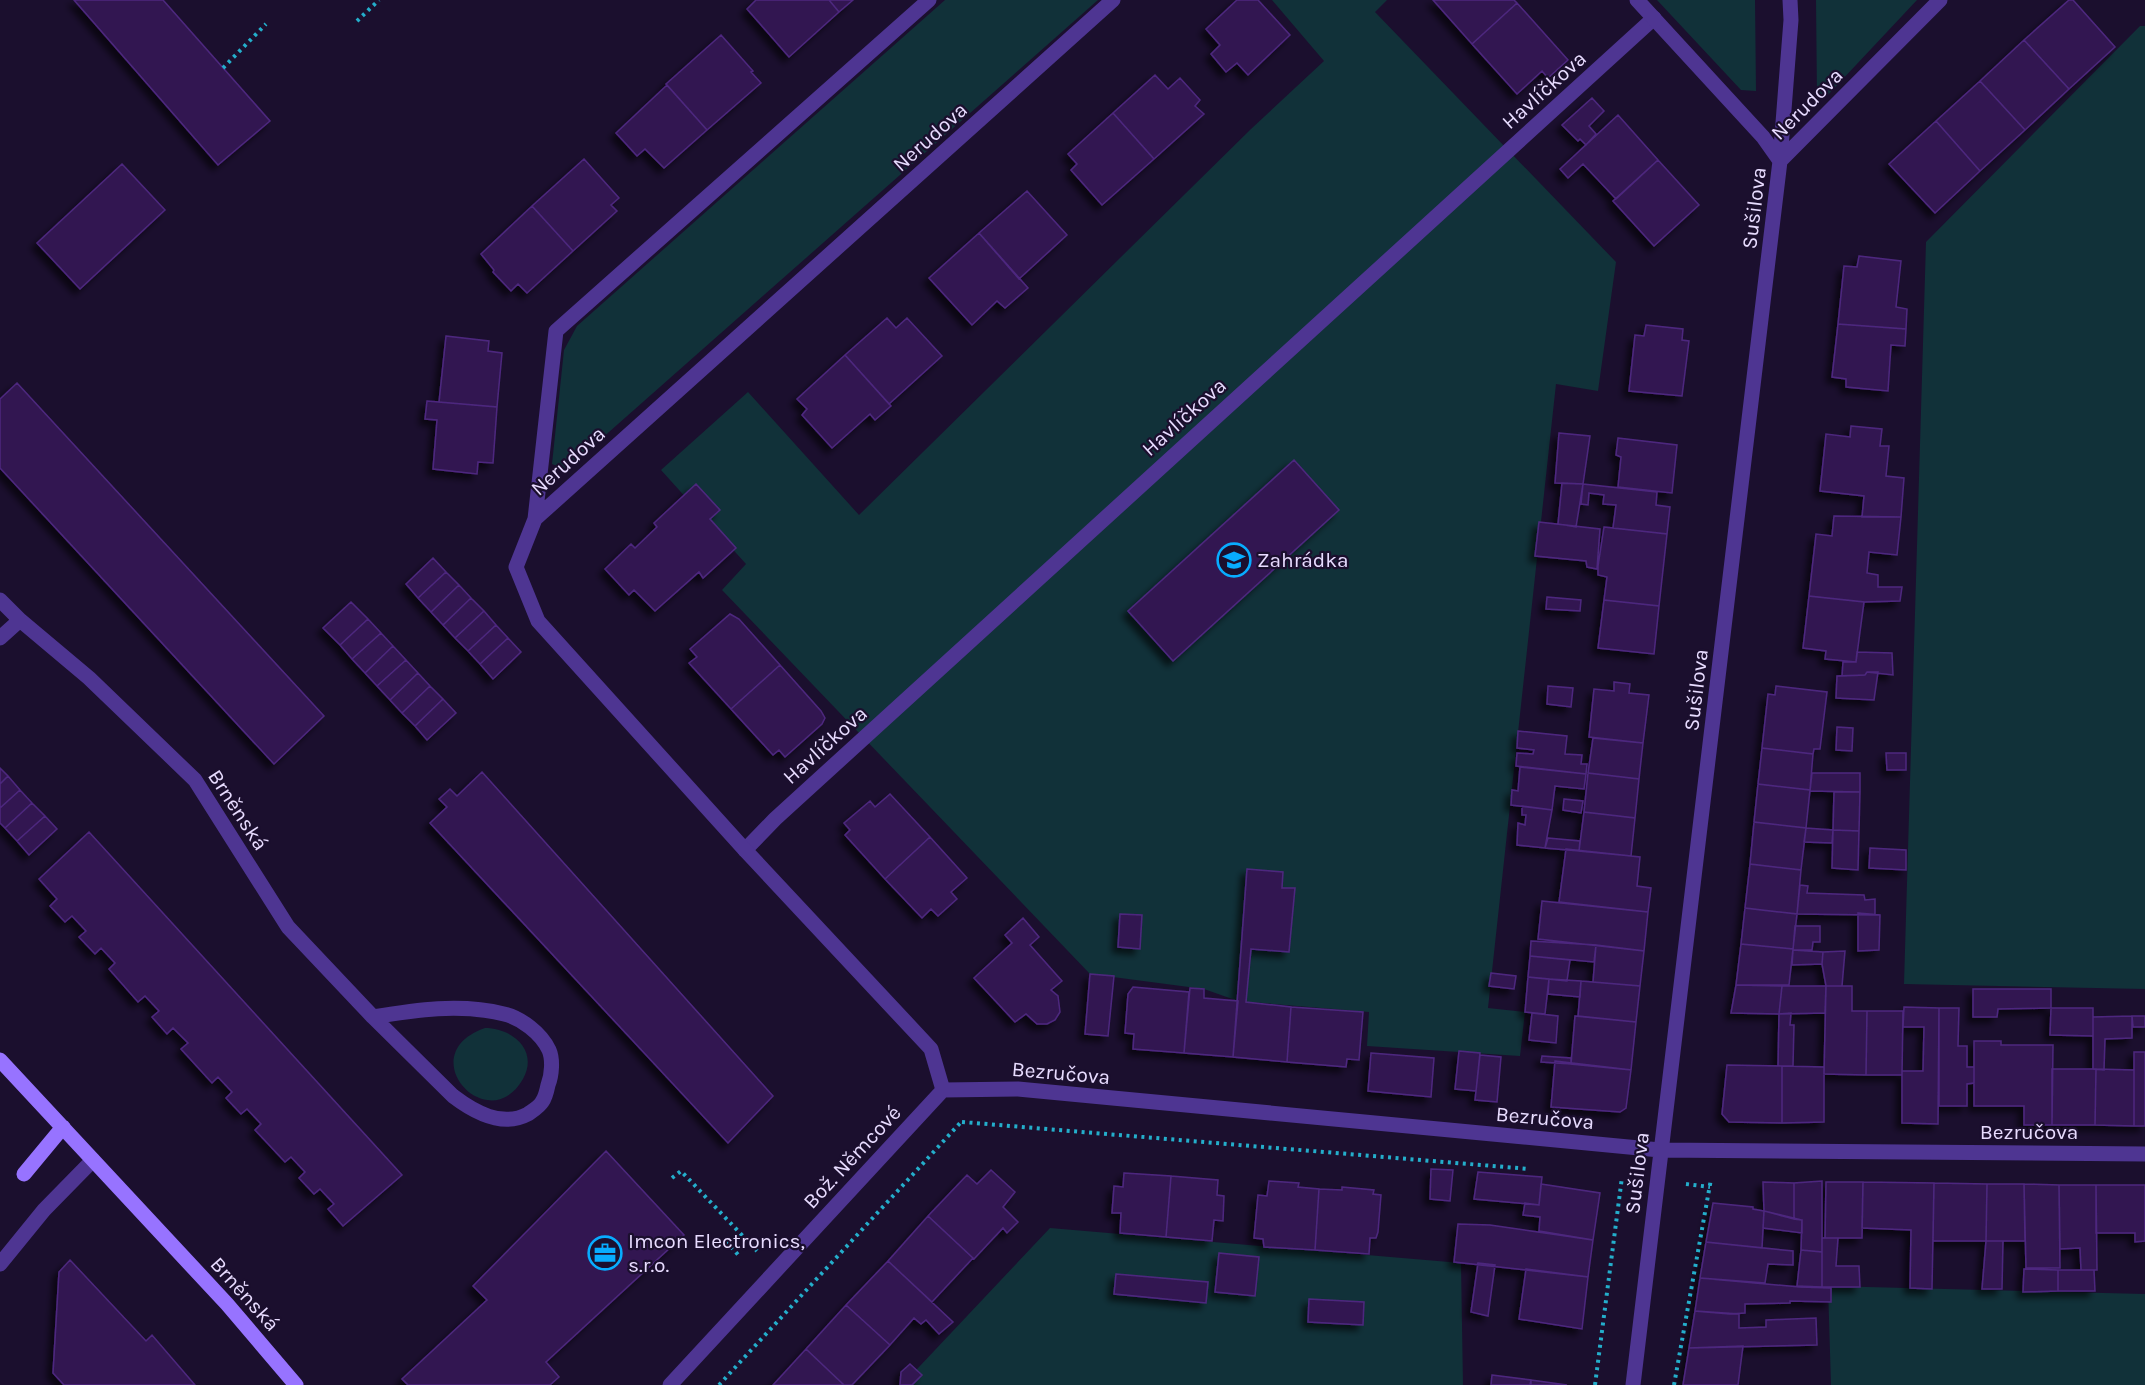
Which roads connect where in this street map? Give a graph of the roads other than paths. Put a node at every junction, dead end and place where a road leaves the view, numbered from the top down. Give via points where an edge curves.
1 (929, 0) edge
2 (1113, 0) edge
3 (1637, 0) edge
4 (1790, 0) edge
5 (1940, 0) edge
6 (1654, 18) junction
7 (1780, 161) junction
8 (536, 519) junction
9 (0, 600) edge
10 (20, 620) junction
11 (0, 638) edge
12 (745, 850) junction
13 (373, 1017) junction
14 (0, 1060) edge
15 (943, 1089) junction
16 (63, 1127) junction
17 (1660, 1150) junction
18 (2145, 1154) edge
19 (93, 1160) junction
20 (24, 1174) dead end
21 (0, 1263) edge
22 (296, 1385) edge
23 (670, 1385) edge
24 (1633, 1385) edge

1 - 8 street, Nerudova via 556,331
2 - 8 street, Nerudova
3 - 6 street, Nerudova
4 - 7 street, Sušilova
5 - 7 street, Nerudova
6 - 7 street, Nerudova via 1763,137
6 - 12 street, Havlíčkova
7 - 17 street, Sušilova
8 - 12 street via 516,567 538,621
9 - 10 street, Brněnská
10 - 11 street
10 - 13 street, Brněnská via 88,678 195,780 288,927
12 - 15 street via 931,1048
13 - 13 street, Brněnská via 468,1107 501,1119 517,1119 542,1103 552,1064 549,1050 525,1023 505,1014 456,1008
14 - 16 street, Brněnská
15 - 17 street, Bezručova via 1018,1089
15 - 23 street, Bož. Němcové
16 - 19 street, Brněnská
16 - 20 street
17 - 18 street, Bezručova
17 - 24 street, Sušilova
19 - 21 street
19 - 22 street, Brněnská

